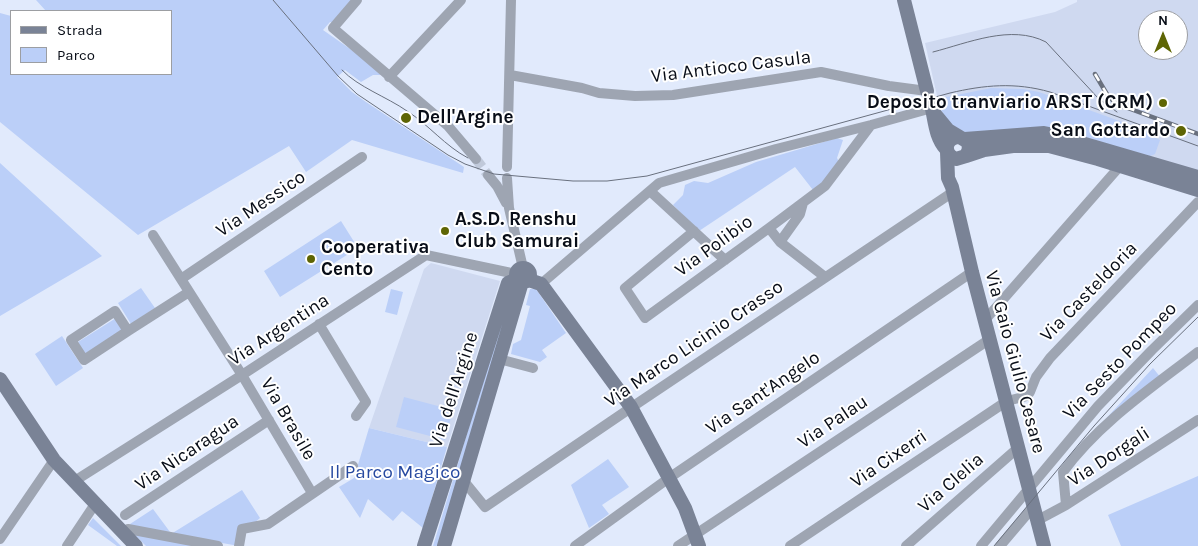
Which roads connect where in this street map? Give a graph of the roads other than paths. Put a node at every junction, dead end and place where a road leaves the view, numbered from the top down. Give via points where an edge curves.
1 (357, 0) edge
2 (461, 0) edge
3 (511, 0) edge
4 (904, 0) edge
5 (510, 76) junction
6 (389, 77) junction
7 (931, 103) junction
8 (872, 125) junction
9 (962, 138) junction
10 (947, 150) junction
11 (362, 157) dead end
12 (965, 157) junction
13 (476, 159) tunnel mouth
14 (1120, 166) junction
15 (488, 175) tunnel mouth
16 (1198, 177) edge
17 (952, 189) junction
18 (1198, 190) edge
19 (650, 191) junction
20 (1198, 202) edge
21 (803, 203) junction
22 (509, 208) junction
23 (769, 228) junction
24 (694, 231) junction
25 (153, 235) dead end
26 (780, 242) junction
27 (725, 260) junction
28 (972, 272) junction
29 (825, 277) junction
30 (525, 278) junction
31 (181, 279) junction
32 (189, 292) junction
33 (1198, 305) edge
34 (985, 320) junction
35 (319, 324) junction
36 (128, 331) junction
37 (990, 339) junction
38 (1198, 352) edge
39 (499, 359) junction
40 (533, 368) dead end
41 (242, 375) junction
42 (0, 379) edge
43 (1007, 401) junction
44 (631, 407) junction
45 (356, 416) dead end
46 (268, 420) junction
47 (1198, 420) edge
48 (1018, 447) junction
49 (54, 460) junction
50 (354, 466) dead end
51 (669, 478) junction
52 (463, 480) junction
53 (74, 482) junction
54 (1029, 488) junction
55 (312, 493) junction
56 (95, 504) junction
57 (1034, 506) junction
58 (1066, 506) junction
59 (125, 516) dead end
60 (1038, 520) junction
61 (123, 533) junction
62 (0, 539) edge
63 (697, 540) edge
64 (67, 546) edge
65 (136, 546) edge
66 (218, 546) edge
67 (239, 546) edge
68 (424, 546) edge
69 (444, 546) edge
70 (575, 546) edge
71 (678, 546) edge
72 (790, 546) edge
73 (906, 546) edge
74 (981, 546) edge
75 (1000, 546) edge
76 (1044, 546) edge

1 - 6 street via 333,28
2 - 6 street
3 - 5 street
4 - 7 street, Via Gaio Giulio Cesare
5 - 7 street, Via Antioco Casula via 599,93 635,96 673,95 822,72 889,86
5 - 22 street
6 - 13 street via 448,126
7 - 8 street
7 - 9 street, Via Gaio Giulio Cesare via 948,130
7 - 10 street, Via Gaio Giulio Cesare via 934,123
8 - 19 street via 776,149 659,184
8 - 21 street, Via Polibio via 825,186
9 - 10 street via 952,138
9 - 12 street via 969,146
9 - 16 street via 1044,133
10 - 12 street via 953,158
10 - 17 street, Via Gaio Giulio Cesare via 948,178
11 - 31 street, Via Messico
12 - 14 street via 997,148 1038,146
12 - 17 street via 954,175
14 - 18 street
14 - 34 street
15 - 22 street
17 - 28 street, Via Gaio Giulio Cesare
17 - 29 street, Via Marco Licinio Crasso
19 - 24 street
19 - 30 street
20 - 43 street, Via Casteldoria via 1050,358 1027,396
21 - 23 street, Via Polibio
21 - 26 street, Via Polibio via 800,214
22 - 30 street
23 - 26 street
23 - 27 street, Via Polibio
24 - 27 street
24 - 27 street, Via Polibio via 625,288 645,318
25 - 31 street, Via Brasile
26 - 29 street
28 - 34 street, Via Gaio Giulio Cesare
28 - 51 street, Via Sant'Angelo
29 - 44 street, Via Marco Licinio Crasso
30 - 35 street, Via Argentina via 426,255
30 - 39 street, Via dell'Argine
30 - 44 street
30 - 68 street, Via dell'Argine via 508,283
31 - 32 street, Via Brasile
32 - 36 street
32 - 41 street, Via Brasile
33 - 54 street, Via Sesto Pompeo via 1098,406
34 - 37 street, Via Gaio Giulio Cesare
35 - 41 street, Via Argentina
35 - 45 street via 366,402
36 - 36 street via 115,311 72,340 84,360
37 - 43 street, Via Gaio Giulio Cesare
37 - 63 street, Via Palau
38 - 58 street via 1097,432 1075,454 1063,472
39 - 40 street
39 - 52 street, Via dell'Argine
41 - 46 street, Via Brasile
41 - 53 street, Via Argentina
42 - 49 street
43 - 48 street, Via Gaio Giulio Cesare
43 - 72 street, Via Cixerri
44 - 51 street
44 - 52 street, Via Marco Licinio Crasso via 485,507
46 - 55 street, Via Brasile
46 - 59 street, Via Nicaragua
47 - 58 street, Via Dorgali
48 - 54 street, Via Gaio Giulio Cesare
48 - 73 street, Via Clelia
49 - 53 street
49 - 62 street
50 - 55 street
51 - 63 street
51 - 70 street, Via Sant'Angelo
52 - 69 street, Via dell'Argine
53 - 56 street
54 - 57 street, Via Gaio Giulio Cesare
54 - 74 street, Via Sesto Pompeo
55 - 67 street via 268,524 242,529
56 - 61 street
56 - 64 street
57 - 60 street, Via Gaio Giulio Cesare
57 - 75 street
58 - 60 street, Via Dorgali
60 - 76 street, Via Gaio Giulio Cesare
61 - 65 street
61 - 66 street via 128,529
63 - 71 street, Via Palau

